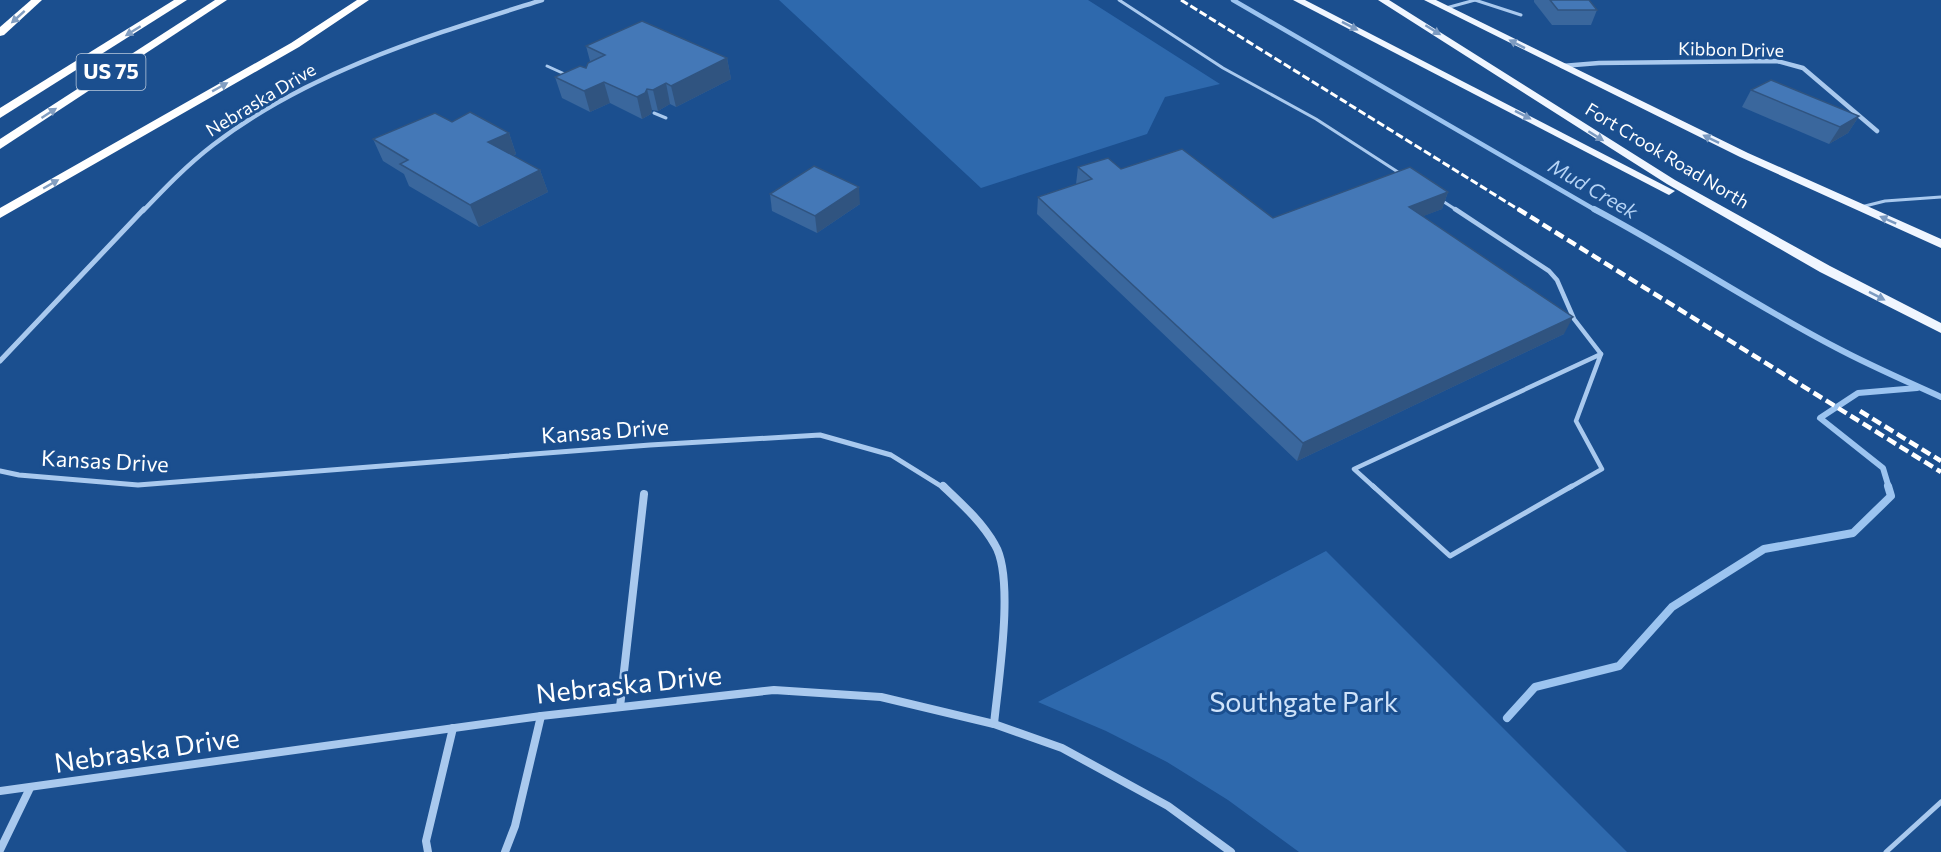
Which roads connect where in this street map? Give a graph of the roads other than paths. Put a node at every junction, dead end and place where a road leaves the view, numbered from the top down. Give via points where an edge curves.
1 (37, 0) edge
2 (182, 0) edge
3 (222, 0) edge
4 (364, 0) edge
5 (542, 0) edge
6 (1119, 0) edge
7 (1298, 0) edge
8 (1383, 0) edge
9 (1429, 0) edge
10 (1475, 0) edge
11 (1446, 8) junction
12 (1521, 15) dead end
13 (0, 33) edge
14 (547, 66) dead end
15 (1561, 66) junction
16 (579, 80) edge
17 (654, 112) edge
18 (0, 114) edge
19 (666, 118) dead end
20 (1877, 131) dead end
21 (0, 145) edge
22 (1410, 180) edge
23 (1941, 197) edge
24 (1438, 198) edge
25 (1858, 207) junction
26 (0, 214) edge
27 (1941, 244) edge
28 (1825, 269) junction
29 (1941, 329) edge
30 (1601, 354) junction
31 (0, 361) edge
32 (0, 471) edge
33 (644, 494) dead end
34 (620, 707) junction
35 (541, 716) junction
36 (994, 724) junction
37 (453, 728) junction
38 (30, 788) junction
39 (0, 791) edge
40 (1941, 802) edge
41 (0, 850) edge
42 (1227, 851) edge
43 (428, 852) edge
44 (505, 852) edge
45 (1886, 852) edge

1 -> 13 highway
2 -> 18 highway, US 75
21 -> 3 highway, US 75
26 -> 4 highway via 295,45
5 - 31 street, Nebraska Drive via 368,59 300,91 236,129 169,185
6 - 22 lane via 1223,68 1316,119
7 -> 28 main road
8 -> 28 main road, Fort Crook Road North via 1592,134
9 - 11 main road, Fort Crook Road North
10 - 11 lane
10 - 12 lane
15 -> 11 main road, Fort Crook Road North
14 - 16 lane
15 - 20 street, Kibbon Drive via 1791,63 1803,68
25 -> 15 main road, Fort Crook Road North
17 - 19 lane
23 - 25 lane
24 - 30 lane via 1549,271 1574,319
27 -> 25 main road, Fort Crook Road North
28 -> 29 main road, Fort Crook Road North
30 - 30 lane via 1576,421 1602,469 1450,556 1354,469
32 - 36 street, Kansas Drive via 138,484 650,445 828,437 891,455 938,482 974,515 997,547 1006,594
33 - 34 street
34 - 35 street, Nebraska Drive
34 - 36 street, Nebraska Drive via 774,690 881,697
35 - 37 street, Nebraska Drive
35 - 44 street via 515,826
36 - 42 street, Nebraska Drive via 1062,748 1168,806
37 - 38 street, Nebraska Drive
37 - 43 street via 426,841
38 - 39 street, Nebraska Drive
38 - 41 street
40 - 45 lane

